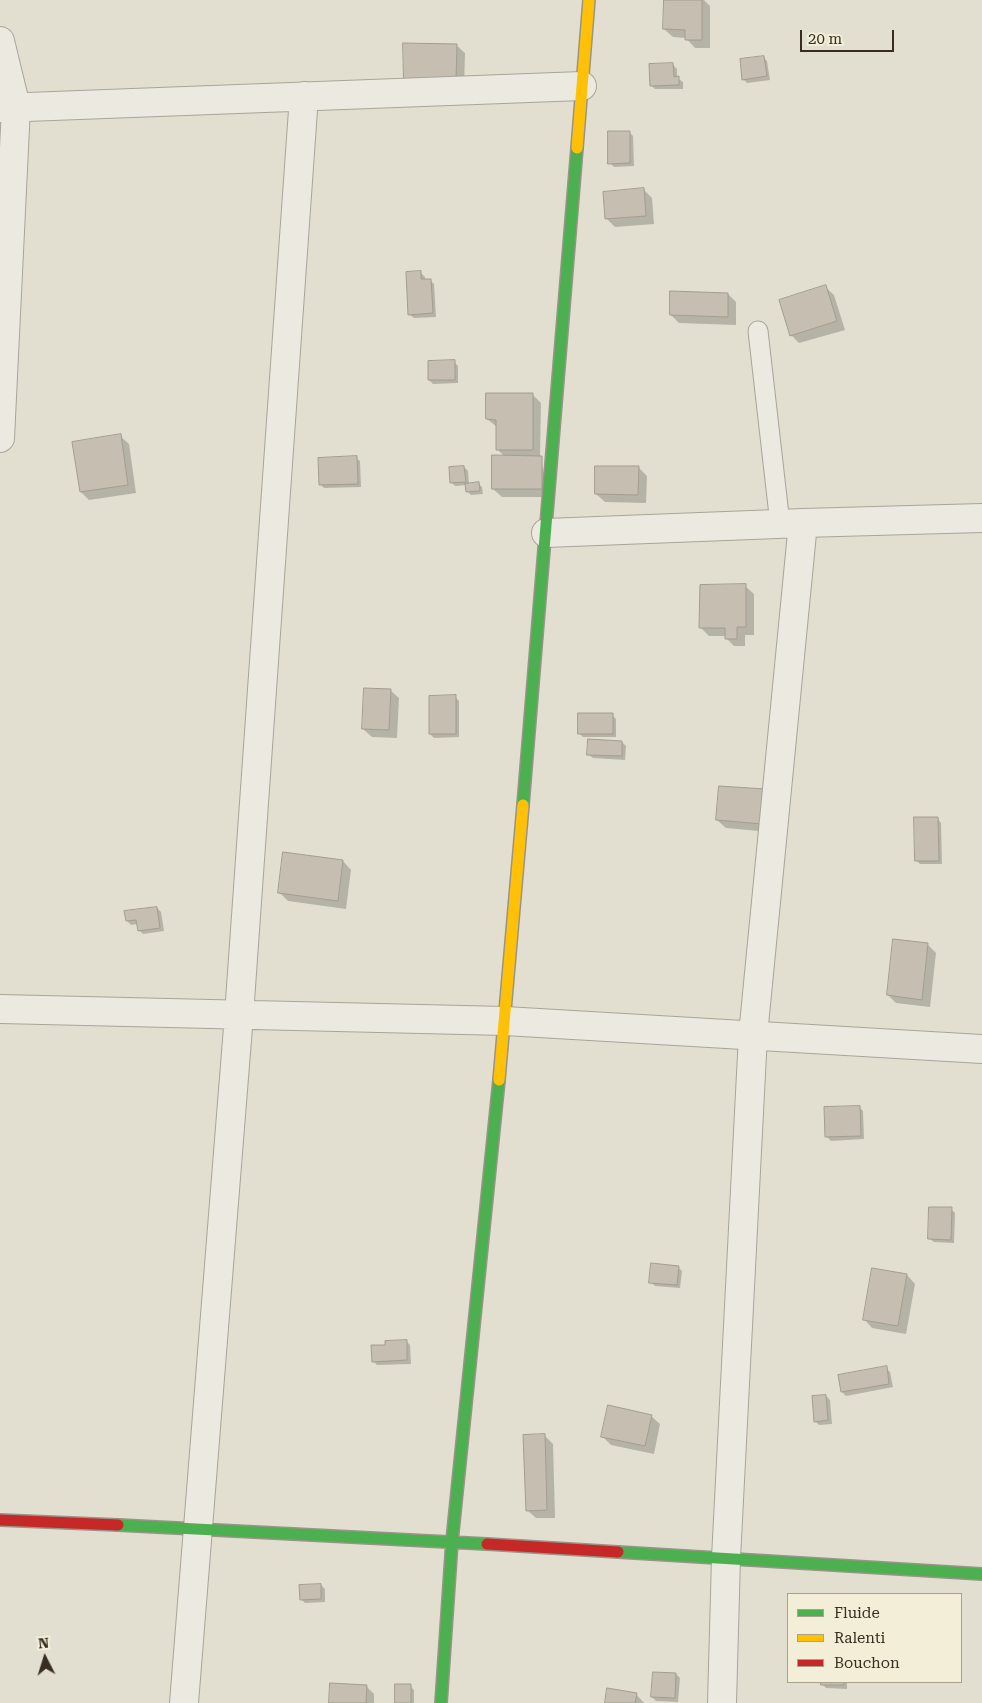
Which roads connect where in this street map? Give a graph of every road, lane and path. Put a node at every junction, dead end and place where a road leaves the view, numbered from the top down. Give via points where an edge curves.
1 (589, 0) edge
2 (0, 41) edge
3 (582, 86) junction
4 (304, 96) junction
5 (8, 107) edge
6 (758, 331) dead end
7 (0, 438) edge
8 (982, 518) edge
9 (792, 523) junction
10 (546, 533) junction
11 (0, 1009) edge
12 (239, 1015) junction
13 (505, 1021) junction
14 (753, 1035) junction
15 (982, 1049) edge
16 (0, 1520) edge
17 (198, 1528) junction
18 (452, 1541) junction
19 (726, 1558) junction
20 (982, 1574) edge
21 (184, 1703) edge
22 (441, 1703) edge
23 (722, 1703) edge

1 - 3 street
2 - 5 street
3 - 4 street
3 - 10 street
4 - 5 street
4 - 12 street
5 - 7 street
6 - 9 lane
8 - 9 street
9 - 10 street
9 - 14 street
10 - 13 street
11 - 12 street
12 - 13 street
12 - 17 street
13 - 14 street
13 - 18 street
14 - 15 street
14 - 19 street
16 - 17 street
17 - 18 street
17 - 21 street
18 - 19 street
18 - 22 street
19 - 20 street
19 - 23 street

